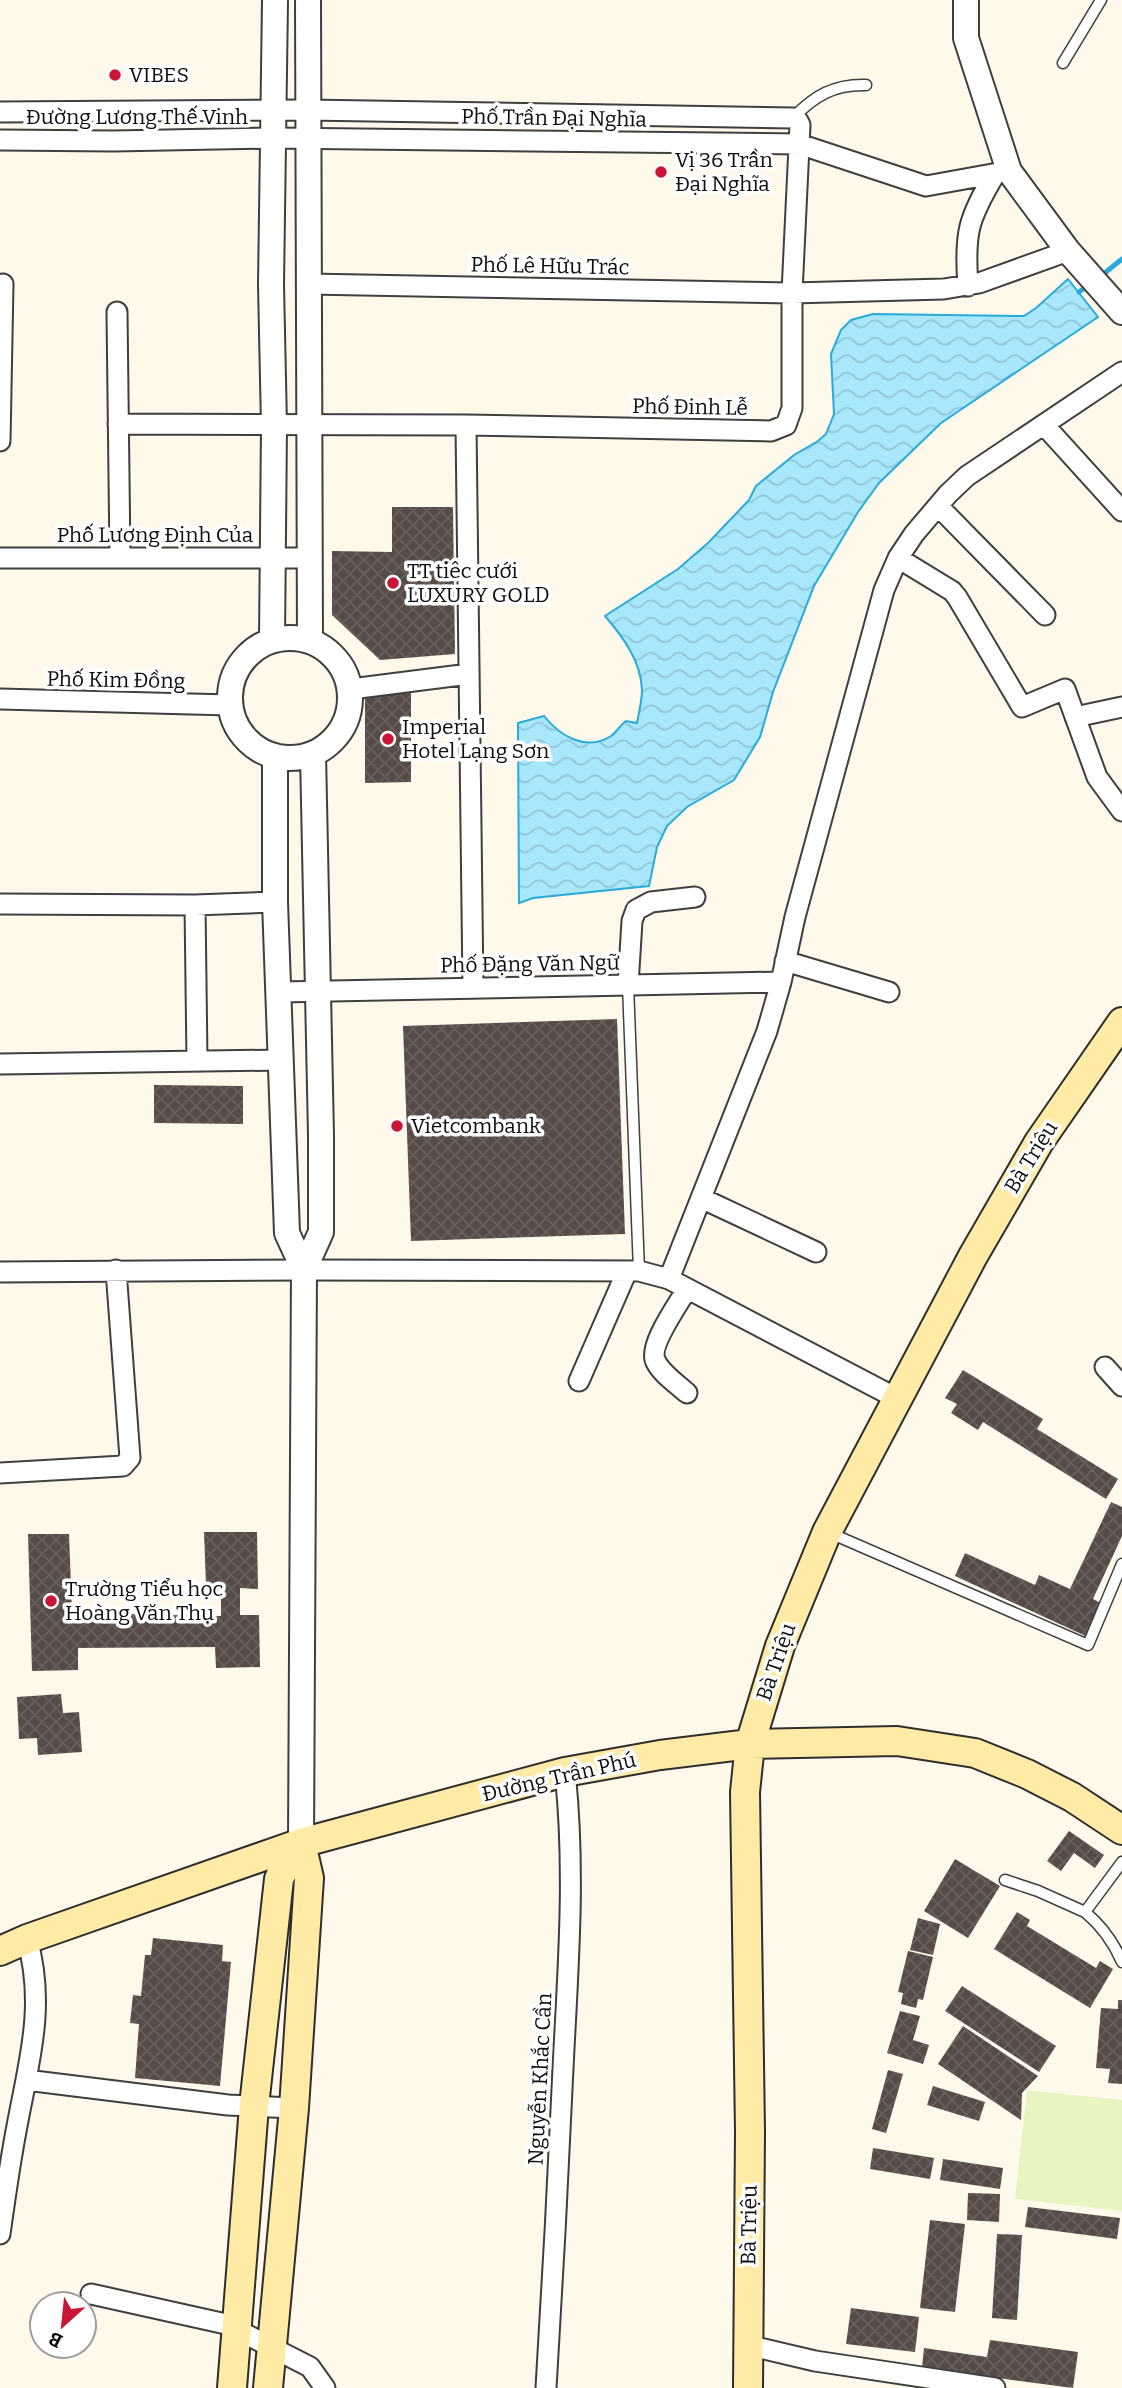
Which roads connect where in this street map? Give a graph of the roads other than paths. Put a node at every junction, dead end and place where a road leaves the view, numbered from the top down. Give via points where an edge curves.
1 (275, 0) edge
2 (308, 0) edge
3 (966, 0) edge
4 (1101, 0) edge
5 (1063, 62) dead end
6 (866, 85) dead end
7 (273, 109) junction
8 (307, 110) junction
9 (0, 112) edge
10 (114, 112) junction
11 (793, 118) junction
12 (274, 138) junction
13 (307, 138) junction
14 (0, 140) edge
15 (114, 141) junction
16 (799, 144) junction
17 (1002, 172) junction
18 (1075, 260) junction
19 (3, 284) dead end
20 (308, 284) junction
21 (271, 285) junction
22 (968, 286) junction
23 (792, 293) junction
24 (117, 312) dead end
25 (1122, 312) edge
26 (1122, 372) edge
27 (118, 424) junction
28 (466, 425) junction
29 (1045, 425) junction
30 (274, 426) junction
31 (309, 426) junction
32 (0, 441) edge
33 (938, 506) junction
34 (1122, 511) edge
35 (0, 558) edge
36 (120, 558) junction
37 (274, 558) junction
38 (311, 558) junction
39 (898, 558) junction
40 (1045, 615) dead end
41 (272, 640) junction
42 (310, 640) junction
43 (469, 674) junction
44 (351, 689) junction
45 (0, 699) edge
46 (230, 705) junction
47 (1122, 707) edge
48 (1075, 717) junction
49 (313, 754) junction
50 (275, 756) junction
51 (1122, 811) edge
52 (695, 897) dead end
53 (275, 902) junction
54 (0, 904) edge
55 (195, 905) junction
56 (785, 961) junction
57 (781, 982) junction
58 (628, 985) junction
59 (473, 988) junction
60 (280, 992) junction
61 (317, 992) junction
62 (889, 992) dead end
63 (1122, 1022) edge
64 (197, 1060) junction
65 (281, 1060) junction
66 (0, 1064) edge
67 (285, 1136) junction
68 (321, 1136) junction
69 (701, 1198) junction
70 (816, 1252) dead end
71 (116, 1270) junction
72 (304, 1270) junction
73 (633, 1271) junction
74 (0, 1272) edge
75 (669, 1279) junction
76 (687, 1289) junction
77 (1105, 1367) dead end
78 (579, 1381) dead end
79 (1122, 1386) edge
80 (687, 1393) dead end
81 (898, 1399) junction
82 (0, 1473) edge
83 (827, 1532) junction
84 (1122, 1564) edge
85 (750, 1744) junction
86 (565, 1772) junction
87 (1122, 1830) edge
88 (302, 1843) junction
89 (1122, 1862) edge
90 (1005, 1880) dead end
91 (1085, 1912) junction
92 (27, 1939) junction
93 (0, 1951) edge
94 (1122, 1962) edge
95 (26, 2080) junction
96 (254, 2106) junction
97 (294, 2108) junction
98 (8, 2129) edge
99 (0, 2234) edge
100 (98, 2296) edge
101 (236, 2329) junction
102 (747, 2345) junction
103 (271, 2347) junction
104 (232, 2388) edge
105 (268, 2388) edge
106 (325, 2388) edge
107 (546, 2388) edge
108 (748, 2388) edge
109 (995, 2388) edge

1 - 7 street
2 - 8 street
3 - 17 street via 966,38
4 - 5 lane
6 - 11 lane via 817,96
7 - 8 street, Đường Lương Thế Vinh
7 - 10 street, Đường Lương Thế Vinh
7 - 12 street
8 - 11 street, Phố Trần Đại Nghĩa
8 - 13 street
9 - 10 street, Đường Lương Thế Vinh
10 - 15 street
11 - 16 street, Phố Đinh Lễ via 800,125
12 - 13 street, Đường Lương Thế Vinh
12 - 15 street, Đường Lương Thế Vinh
12 - 21 street
13 - 16 street, Phố Trần Đại Nghĩa
13 - 20 street
14 - 15 street, Đường Lương Thế Vinh
16 - 17 street, Phố Trần Đại Nghĩa via 926,186
16 - 23 street, Phố Đinh Lễ
17 - 18 street
17 - 22 street via 983,193 968,229
18 - 22 street, Phố Lê Hữu Trác
18 - 25 street
19 - 32 street
20 - 21 street
20 - 23 street, Phố Lê Hữu Trác
20 - 31 street
21 - 30 street
22 - 23 street, Phố Lê Hữu Trác
23 - 28 street, Phố Đinh Lễ via 792,408 786,425 771,431
24 - 27 street
26 - 29 street
27 - 30 street, Phố Đinh Lễ
27 - 36 street
28 - 31 street, Phố Đinh Lễ
28 - 43 street
29 - 33 street via 967,475
29 - 34 street
30 - 31 street, Phố Đinh Lễ
30 - 37 street
31 - 38 street
33 - 39 street
33 - 40 street
35 - 36 street, Phố Lương Định Của
36 - 37 street, Phố Lương Định Của
37 - 38 street, Phố Lương Định Của
37 - 41 street
38 - 42 street
39 - 48 street via 957,597 1022,707 1065,689
39 - 56 street via 877,611
41 - 42 street
41 - 46 street via 244,658 230,688
42 - 44 street via 337,659
43 - 44 street
43 - 59 street
44 - 49 street via 343,728 330,744
45 - 46 street, Phố Kim Đồng
46 - 50 street via 245,738
47 - 48 street
48 - 51 street via 1097,776
49 - 50 street
49 - 61 street
50 - 53 street
52 - 58 street via 651,902 636,910
53 - 55 street
53 - 60 street
54 - 55 street
55 - 64 street
56 - 57 street
56 - 62 street
57 - 58 street, Phố Đặng Văn Ngữ
57 - 69 street via 767,1031
58 - 59 street, Phố Đặng Văn Ngữ
58 - 73 lane
59 - 61 street, Phố Đặng Văn Ngữ
60 - 61 street, Phố Đặng Văn Ngữ
60 - 65 street
61 - 68 street
63 - 81 main road, Bà Triệu via 1039,1142
64 - 65 street
64 - 66 street
65 - 67 street
67 - 68 street
67 - 72 street via 287,1233
68 - 72 street via 321,1232
69 - 70 street
69 - 75 street
71 - 72 street
71 - 74 street
71 - 82 street via 127,1464
72 - 73 street
72 - 88 street
73 - 75 street
73 - 78 street
75 - 76 street
76 - 80 street via 653,1355 656,1364
76 - 81 street
77 - 79 street
81 - 83 main road, Bà Triệu
83 - 84 lane via 1088,1645
83 - 85 main road, Bà Triệu via 780,1646
85 - 86 main road, Đường Trần Phú
85 - 87 main road, Đường Trần Phú via 897,1741 975,1754 1072,1797
85 - 102 main road, Bà Triệu via 745,1792 750,2132
86 - 88 main road, Đường Trần Phú
86 - 107 street, Nguyễn Khắc Cần via 571,1869
88 - 92 main road, Đường Trần Phú
88 - 96 main road via 279,1878
88 - 97 main road via 309,1878
89 - 91 lane
90 - 91 lane
91 - 94 lane via 1100,1925
92 - 93 main road, Đường Trần Phú
92 - 95 street via 37,2002
95 - 96 street
95 - 98 street
96 - 97 street
96 - 101 main road
97 - 103 main road
98 - 99 street
100 - 101 street
101 - 103 street
101 - 104 main road
102 - 108 main road, Bà Triệu
102 - 109 street via 815,2361
103 - 105 main road
103 - 106 street via 310,2367

